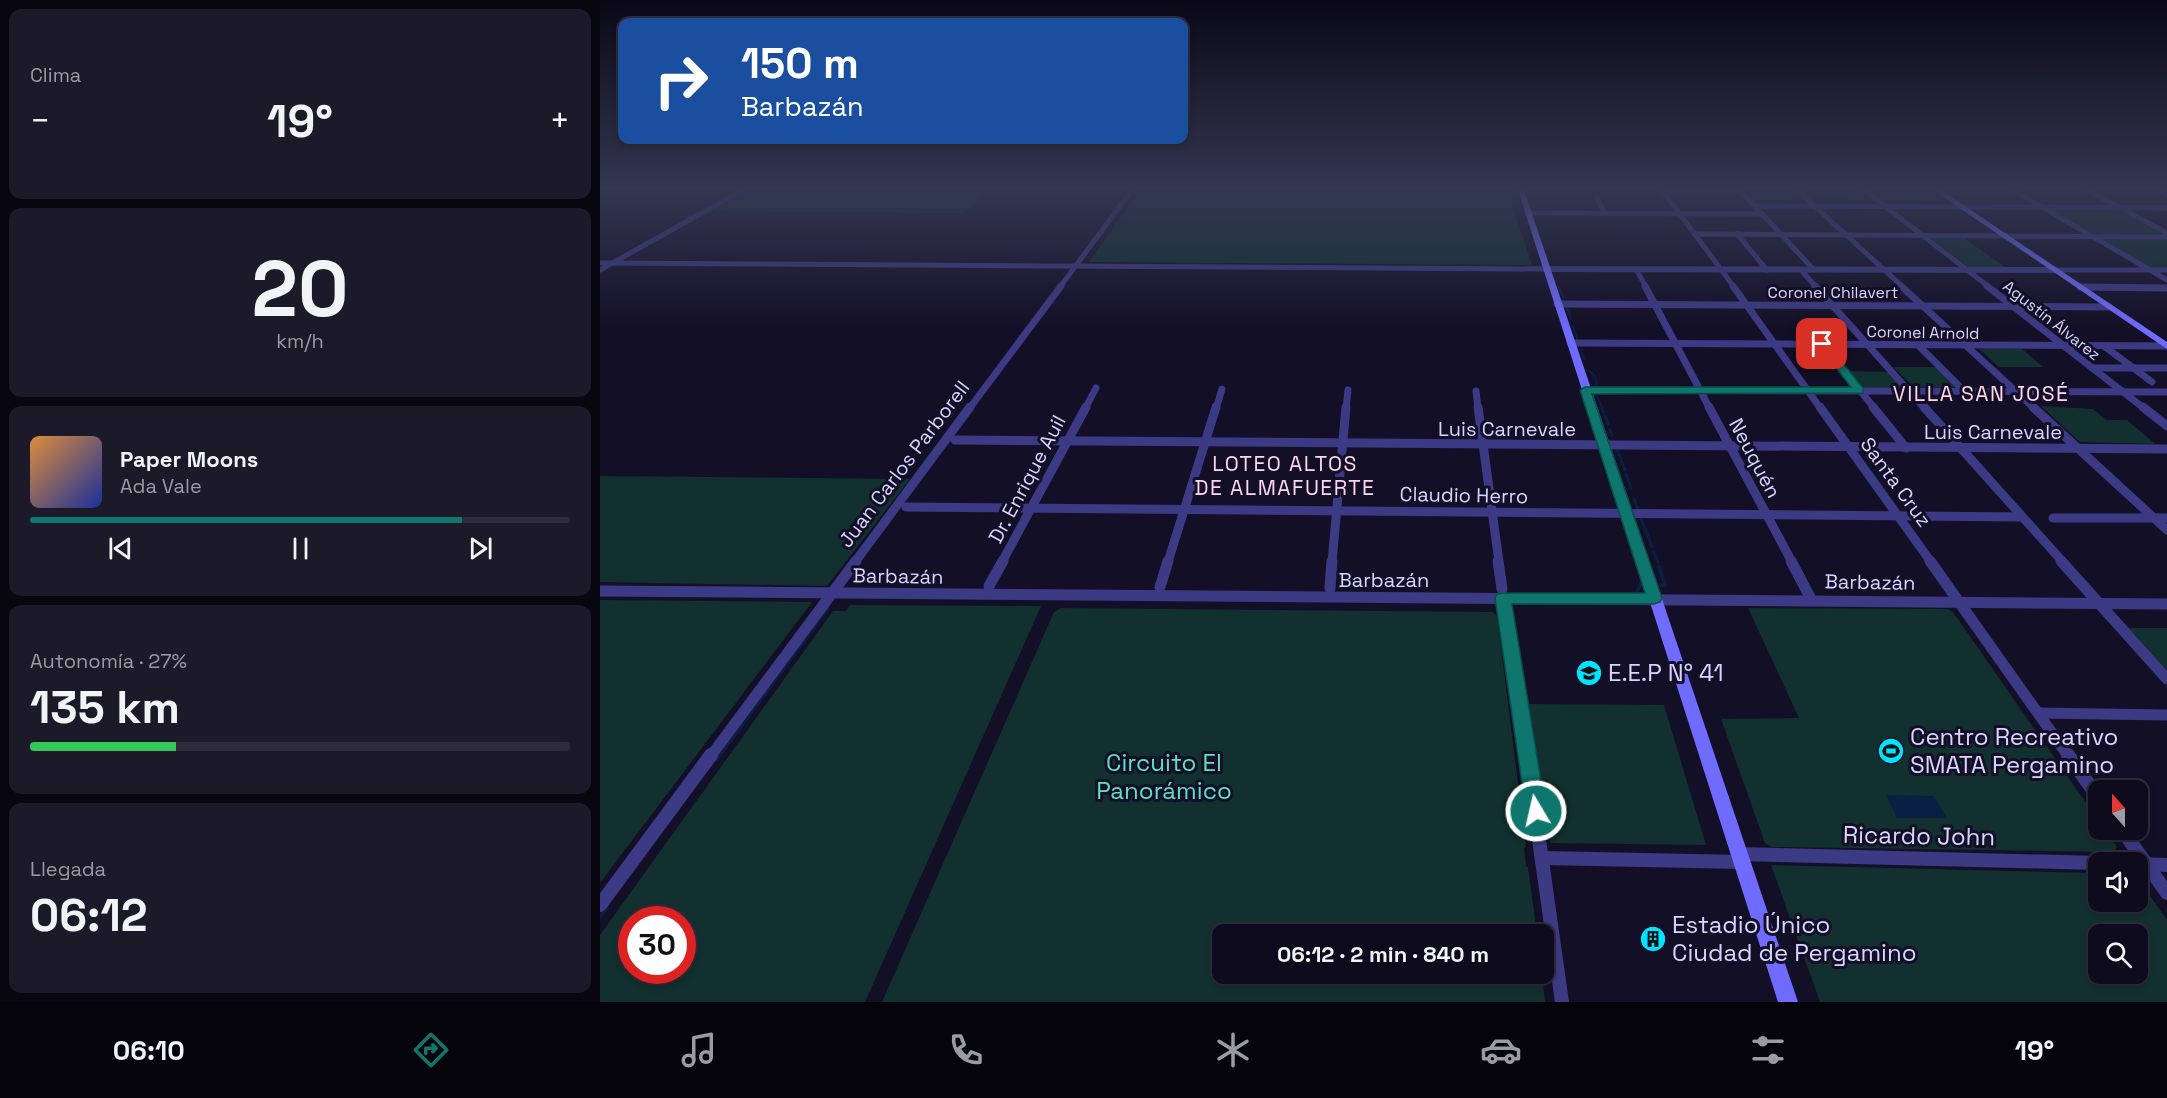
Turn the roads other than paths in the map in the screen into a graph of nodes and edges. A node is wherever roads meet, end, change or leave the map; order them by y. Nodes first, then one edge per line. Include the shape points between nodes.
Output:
1 (659, 237) edge
2 (1097, 237) edge
3 (1535, 237) edge
4 (1696, 237) edge
5 (1739, 237) edge
6 (1784, 237) edge
7 (1849, 237) edge
8 (1924, 237) edge
9 (2005, 237) edge
10 (2093, 237) edge
11 (600, 263) edge
12 (612, 263) junction
13 (1075, 267) junction
14 (1545, 269) junction
15 (1636, 269) junction
16 (1720, 269) junction
17 (600, 270) edge
18 (1767, 270) junction
19 (1801, 270) junction
20 (1814, 270) junction
21 (1885, 270) junction
22 (1967, 270) junction
23 (2055, 270) junction
24 (2150, 270) junction
25 (2167, 270) edge
26 (2167, 280) edge
27 (2080, 287) junction
28 (2167, 288) edge
29 (1557, 304) junction
30 (1655, 304) junction
31 (1747, 305) junction
32 (1832, 305) junction
33 (1924, 306) junction
34 (2014, 307) junction
35 (2109, 307) junction
36 (1570, 343) junction
37 (1674, 343) junction
38 (1773, 344) junction
39 (1822, 344) junction
40 (1868, 345) junction
41 (1918, 345) junction
42 (1966, 346) junction
43 (2063, 346) junction
44 (2104, 346) junction
45 (2167, 346) edge
46 (2092, 368) junction
47 (2133, 368) junction
48 (2167, 368) edge
49 (2152, 382) dead end
50 (1096, 388) dead end
51 (1222, 389) dead end
52 (1699, 389) junction
53 (1348, 390) dead end
54 (1585, 390) junction
55 (1806, 390) junction
56 (1859, 390) junction
57 (1909, 390) junction
58 (1476, 391) dead end
59 (1964, 391) junction
60 (2016, 392) junction
61 (2123, 392) junction
62 (2167, 392) edge
63 (2167, 426) edge
64 (955, 440) dead end
65 (1068, 442) junction
66 (1206, 442) junction
67 (1344, 444) junction
68 (1483, 445) junction
69 (1605, 446) junction
70 (1731, 447) junction
71 (1847, 448) junction
72 (1906, 448) junction
73 (1961, 448) junction
74 (2078, 449) junction
75 (2167, 449) edge
76 (906, 507) dead end
77 (1032, 508) junction
78 (1184, 510) junction
79 (1337, 511) junction
80 (1492, 513) junction
81 (1628, 514) junction
82 (1766, 515) junction
83 (1896, 515) junction
84 (2022, 517) junction
85 (2053, 518) dead end
86 (2154, 518) junction
87 (2167, 518) edge
88 (2167, 530) edge
89 (989, 586) dead end
90 (1160, 587) dead end
91 (1330, 588) dead end
92 (600, 591) edge
93 (830, 594) junction
94 (1502, 594) junction
95 (1654, 598) junction
96 (1811, 599) junction
97 (1958, 601) junction
98 (2098, 602) junction
99 (2167, 604) edge
100 (2167, 679) edge
101 (2038, 713) junction
102 (2167, 715) edge
103 (2088, 783) edge
104 (1543, 858) junction
105 (1741, 858) junction
106 (2088, 863) edge
107 (2148, 864) edge
108 (2167, 865) edge
109 (2148, 871) edge
110 (2167, 893) edge
111 (600, 905) edge
112 (1562, 1002) edge
113 (1788, 1002) edge

1 - 12 street
2 - 13 street, Juan Carlos Parborell
3 - 14 main road
4 - 16 street, Santa Cruz
5 - 18 street
6 - 20 street
7 - 21 street
8 - 22 street, Agustín Álvarez
9 - 23 main road
10 - 24 street
11 - 12 street
12 - 13 street
12 - 17 street
13 - 14 street
13 - 93 street, Juan Carlos Parborell
14 - 15 street
14 - 29 main road
15 - 16 street
15 - 30 street, Neuquén
16 - 18 street
16 - 31 street, Santa Cruz
18 - 19 street
19 - 20 street
19 - 32 street
20 - 21 street
21 - 22 street
21 - 33 street
22 - 23 street
22 - 34 street, Agustín Álvarez
23 - 24 street
23 - 27 main road
24 - 25 street
24 - 26 street
27 - 28 street
27 - 35 main road
29 - 30 street, Coronel Chilavert
29 - 36 main road
30 - 31 street, Coronel Chilavert
30 - 37 street, Neuquén
31 - 32 street, Coronel Chilavert
31 - 38 street, Santa Cruz
32 - 33 street, Coronel Chilavert
32 - 40 street
33 - 34 street, Coronel Chilavert
33 - 42 street
34 - 35 street, Coronel Chilavert
34 - 43 street, Agustín Álvarez
35 - 45 main road
36 - 37 street, Coronel Arnold
36 - 54 main road
37 - 38 street, Coronel Arnold
37 - 52 street, Neuquén
38 - 39 street, Coronel Arnold
38 - 55 street, Santa Cruz
39 - 40 street, Coronel Arnold
39 - 56 street
40 - 41 street, Coronel Arnold
40 - 57 street
41 - 42 street, Coronel Arnold
41 - 59 street
42 - 43 street, Coronel Arnold
42 - 60 street
43 - 44 street, Coronel Arnold
43 - 46 street, Agustín Álvarez
44 - 45 street, Coronel Arnold
44 - 47 street
46 - 47 street
46 - 61 street, Agustín Álvarez
47 - 48 street
47 - 49 street
50 - 65 street, Dr. Enrique Auil
51 - 66 street
52 - 54 street
52 - 55 street
52 - 70 street, Neuquén
53 - 67 street
54 - 69 main road
55 - 56 street
55 - 71 street, Santa Cruz
56 - 57 street
56 - 72 street
57 - 59 street
57 - 73 street
58 - 68 street
59 - 60 street
60 - 61 street
60 - 74 street
61 - 62 street
61 - 63 street, Agustín Álvarez
64 - 65 street, Luis Carnevale
65 - 66 street, Luis Carnevale
65 - 77 street, Dr. Enrique Auil
66 - 67 street, Luis Carnevale
66 - 78 street
67 - 68 street, Luis Carnevale
67 - 79 street
68 - 69 street, Luis Carnevale
68 - 80 street
69 - 70 street, Luis Carnevale
69 - 81 main road
70 - 71 street, Luis Carnevale
70 - 82 street, Neuquén
71 - 72 street, Luis Carnevale
71 - 83 street, Santa Cruz
72 - 73 street, Luis Carnevale
73 - 74 street, Luis Carnevale
73 - 84 street
74 - 75 street, Luis Carnevale
74 - 86 street
76 - 77 street, Claudio Herro
77 - 78 street, Claudio Herro
77 - 89 street, Dr. Enrique Auil
78 - 79 street, Claudio Herro
78 - 90 street
79 - 80 street, Claudio Herro
79 - 91 street
80 - 81 street, Claudio Herro
80 - 94 street
81 - 82 street, Claudio Herro
81 - 95 main road
82 - 83 street, Claudio Herro
82 - 96 street, Neuquén
83 - 84 street, Claudio Herro
83 - 97 street, Santa Cruz
84 - 98 street
85 - 86 street
86 - 87 street
86 - 88 street
92 - 93 street, Barbazán
93 - 94 street, Barbazán
93 - 111 street, Juan Carlos Parborell
94 - 95 street, Barbazán
94 - 104 street
95 - 96 street, Barbazán
95 - 105 main road
96 - 97 street, Barbazán
97 - 98 street, Barbazán
97 - 101 street, Santa Cruz
98 - 99 street, Barbazán
98 - 100 street
101 - 102 street
101 - 103 street, Santa Cruz
104 - 105 street, Ricardo John
104 - 112 street
105 - 106 street, Ricardo John
105 - 113 main road
107 - 108 street
109 - 110 street

